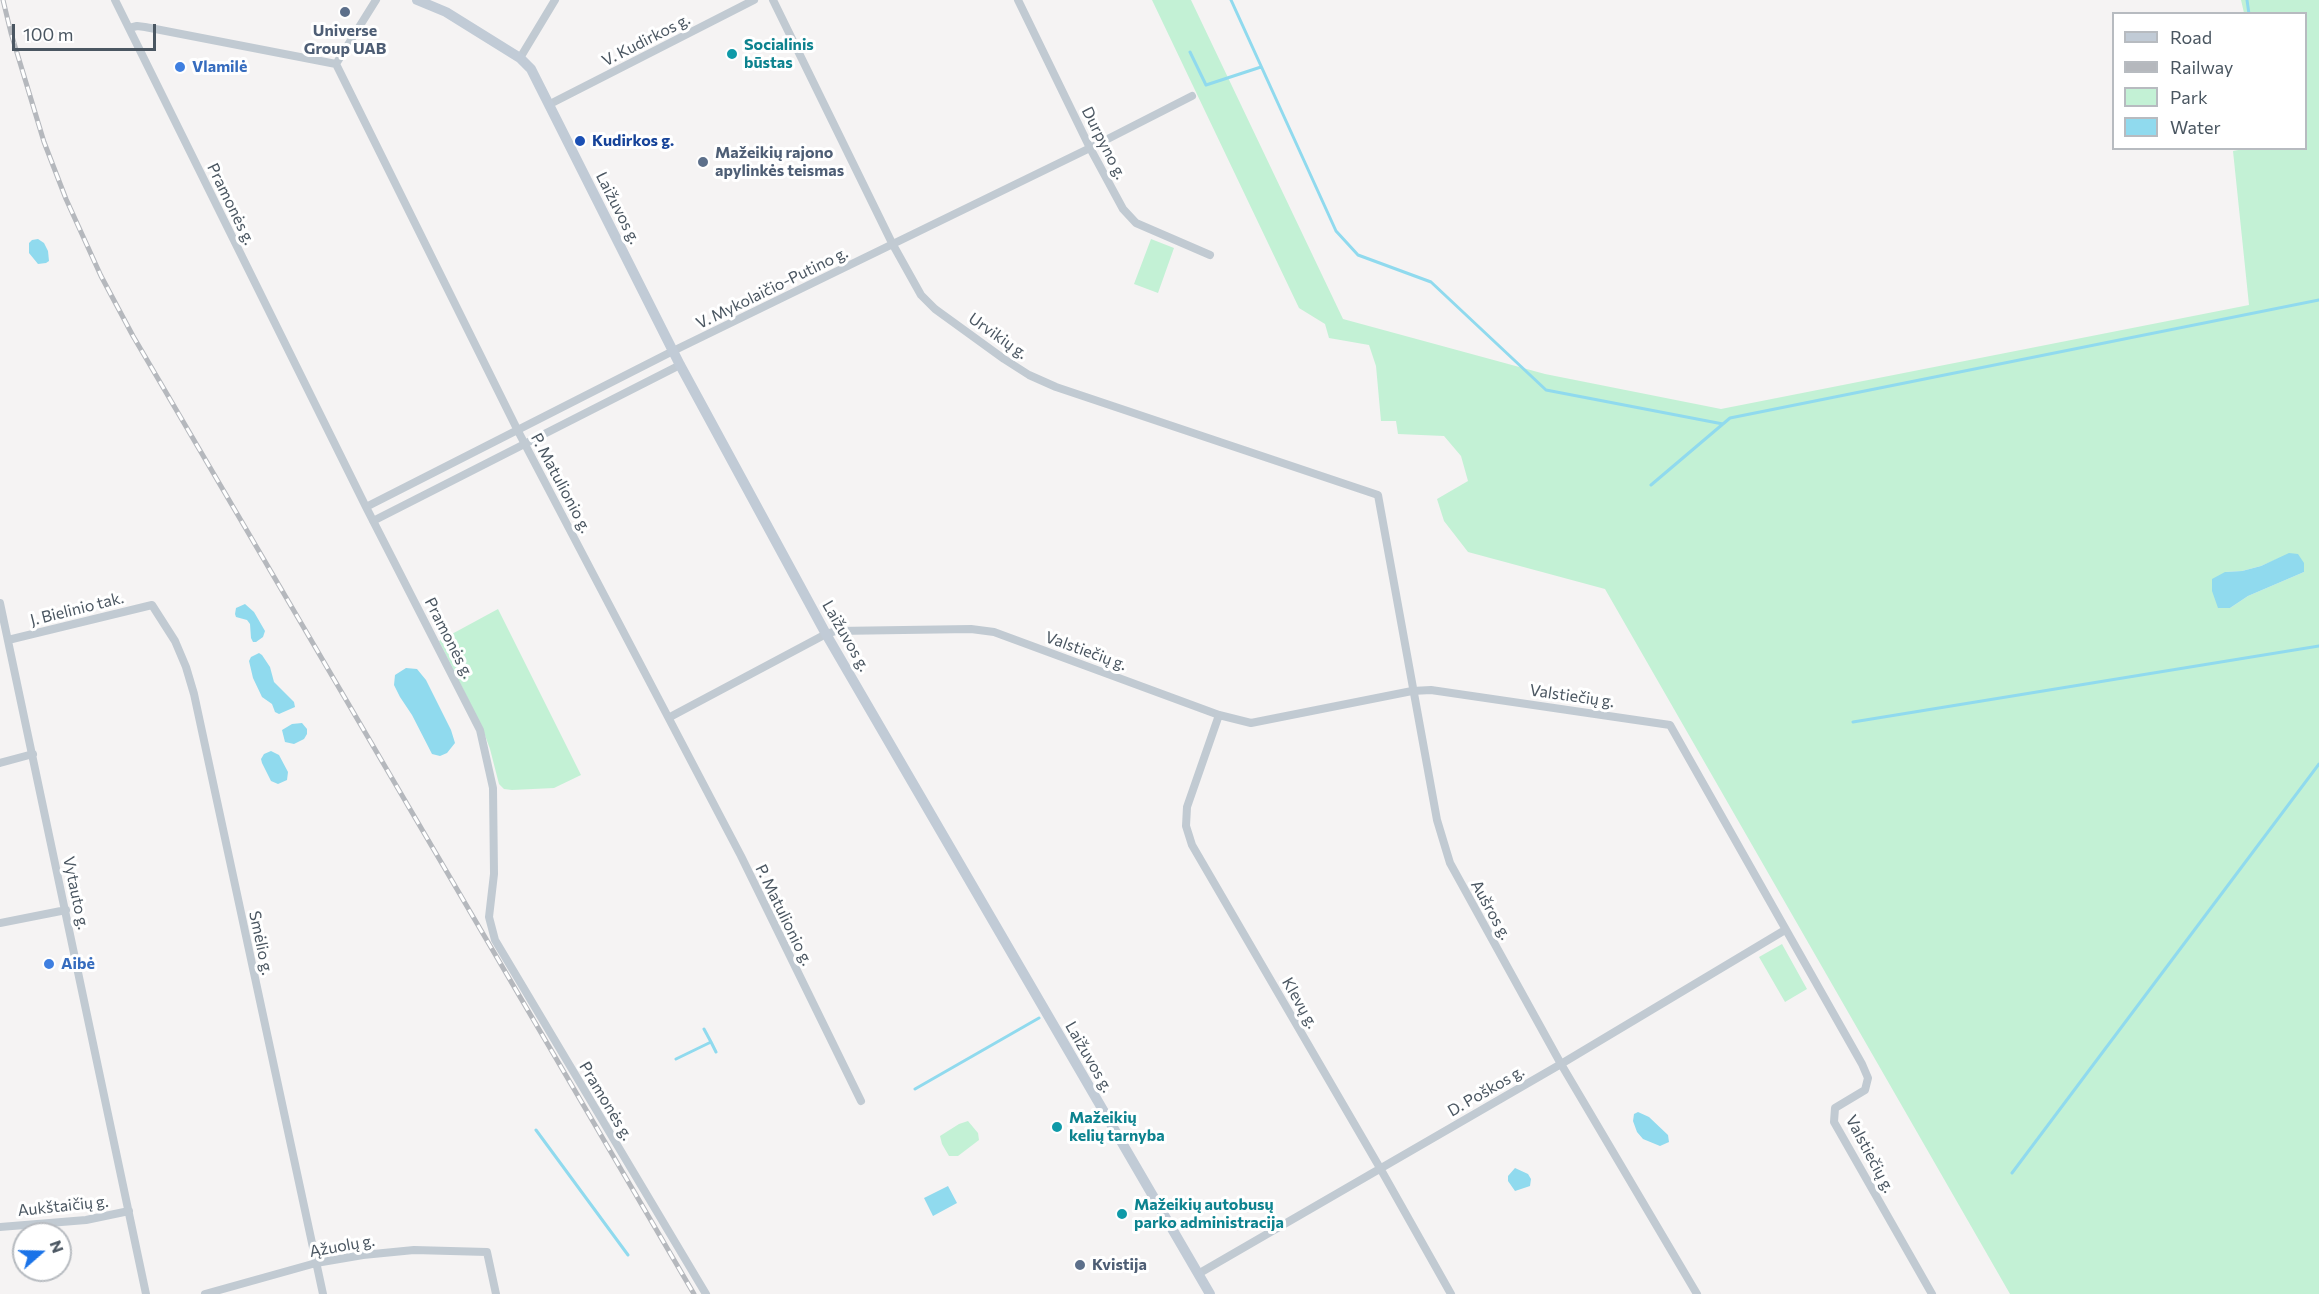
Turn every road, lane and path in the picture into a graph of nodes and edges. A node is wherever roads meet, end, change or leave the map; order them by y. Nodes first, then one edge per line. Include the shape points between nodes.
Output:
1 (114, 0) edge
2 (376, 0) edge
3 (417, 0) edge
4 (438, 0) edge
5 (555, 0) edge
6 (754, 0) edge
7 (773, 0) edge
8 (1018, 0) edge
9 (446, 12) junction
10 (129, 28) junction
11 (520, 57) junction
12 (336, 63) junction
13 (1192, 96) dead end
14 (549, 104) junction
15 (1090, 148) junction
16 (892, 243) junction
17 (1210, 255) dead end
18 (674, 351) junction
19 (680, 365) junction
20 (518, 431) junction
21 (525, 444) junction
22 (1378, 495) joint
23 (366, 507) junction
24 (374, 521) junction
25 (0, 603) edge
26 (152, 605) joint
27 (826, 634) junction
28 (8, 640) junction
29 (10, 650) junction
30 (0, 652) edge
31 (1412, 691) junction
32 (1220, 715) junction
33 (670, 717) junction
34 (33, 754) junction
35 (0, 763) edge
36 (66, 910) junction
37 (0, 923) edge
38 (1785, 930) junction
39 (1561, 1064) junction
40 (861, 1101) dead end
41 (1380, 1168) junction
42 (129, 1211) junction
43 (0, 1227) edge
44 (316, 1263) junction
45 (1198, 1274) junction
46 (146, 1294) edge
47 (205, 1294) edge
48 (323, 1294) edge
49 (496, 1294) edge
50 (706, 1294) edge
51 (1210, 1294) edge
52 (1450, 1294) edge
53 (1697, 1294) edge
54 (1932, 1294) edge

1 - 10 street, Pramonės g.
2 - 12 street
3 - 9 main road, Laižuvos g.
4 - 9 main road
5 - 11 street
6 - 14 street, V. Kudirkos g.
7 - 16 street, Urvikių g.
8 - 15 street, Durpyno g.
9 - 11 main road, Laižuvos g.
10 - 12 street via 145,27
10 - 23 street, Pramonės g.
11 - 14 main road, Laižuvos g. via 531,69
12 - 20 street, P. Matulionio g.
13 - 15 street, V. Mykolaičio-Putino g.
14 - 18 main road, Laižuvos g.
15 - 16 street, V. Mykolaičio-Putino g.
15 - 17 street, Durpyno g. via 1123,209 1136,223
16 - 18 street, V. Mykolaičio-Putino g.
16 - 22 street, Urvikių g. via 921,295 1029,375
18 - 19 main road, Laižuvos g.
18 - 20 street, V. Mykolaičio-Putino g.
19 - 21 street
19 - 27 main road, Laižuvos g.
20 - 21 street, P. Matulionio g.
20 - 23 street, V. Mykolaičio-Putino g.
21 - 24 street
21 - 33 street, P. Matulionio g.
22 - 31 street, Aušros g.
23 - 24 street, Pramonės g.
24 - 50 street, Pramonės g. via 480,730 493,788 494,874 489,917 495,940
25 - 28 street, Vytauto g.
26 - 28 street, J. Bielinio tak.
26 - 44 street, Smėlio g. via 181,655 194,694
27 - 32 street, Valstiečių g. via 971,629 994,632
27 - 33 street
27 - 45 main road, Laižuvos g.
28 - 29 street, Vytauto g.
29 - 30 street
29 - 34 street, Vytauto g.
31 - 32 street, Valstiečių g. via 1251,723
31 - 38 street, Valstiečių g. via 1431,690 1670,725
31 - 39 street, Aušros g. via 1437,820 1450,863
32 - 41 street, Klevų g. via 1187,807 1186,826 1192,845
33 - 40 street, P. Matulionio g.
34 - 35 street
34 - 36 street, Vytauto g.
36 - 37 street
36 - 42 street, Vytauto g.
38 - 39 street, D. Poškos g.
38 - 54 street, Valstiečių g. via 1868,1078 1865,1090 1835,1108 1834,1122
39 - 41 street, D. Poškos g.
39 - 53 street, Aušros g.
41 - 45 street, D. Poškos g.
41 - 52 street, Klevų g.
42 - 43 street, Aukštaičių g. via 86,1220
42 - 46 street, Vytauto g.
44 - 47 street, Ąžuolų g.
44 - 48 street, Smėlio g.
44 - 49 street, Ąžuolų g. via 414,1250 487,1252
45 - 51 main road, Laižuvos g.

